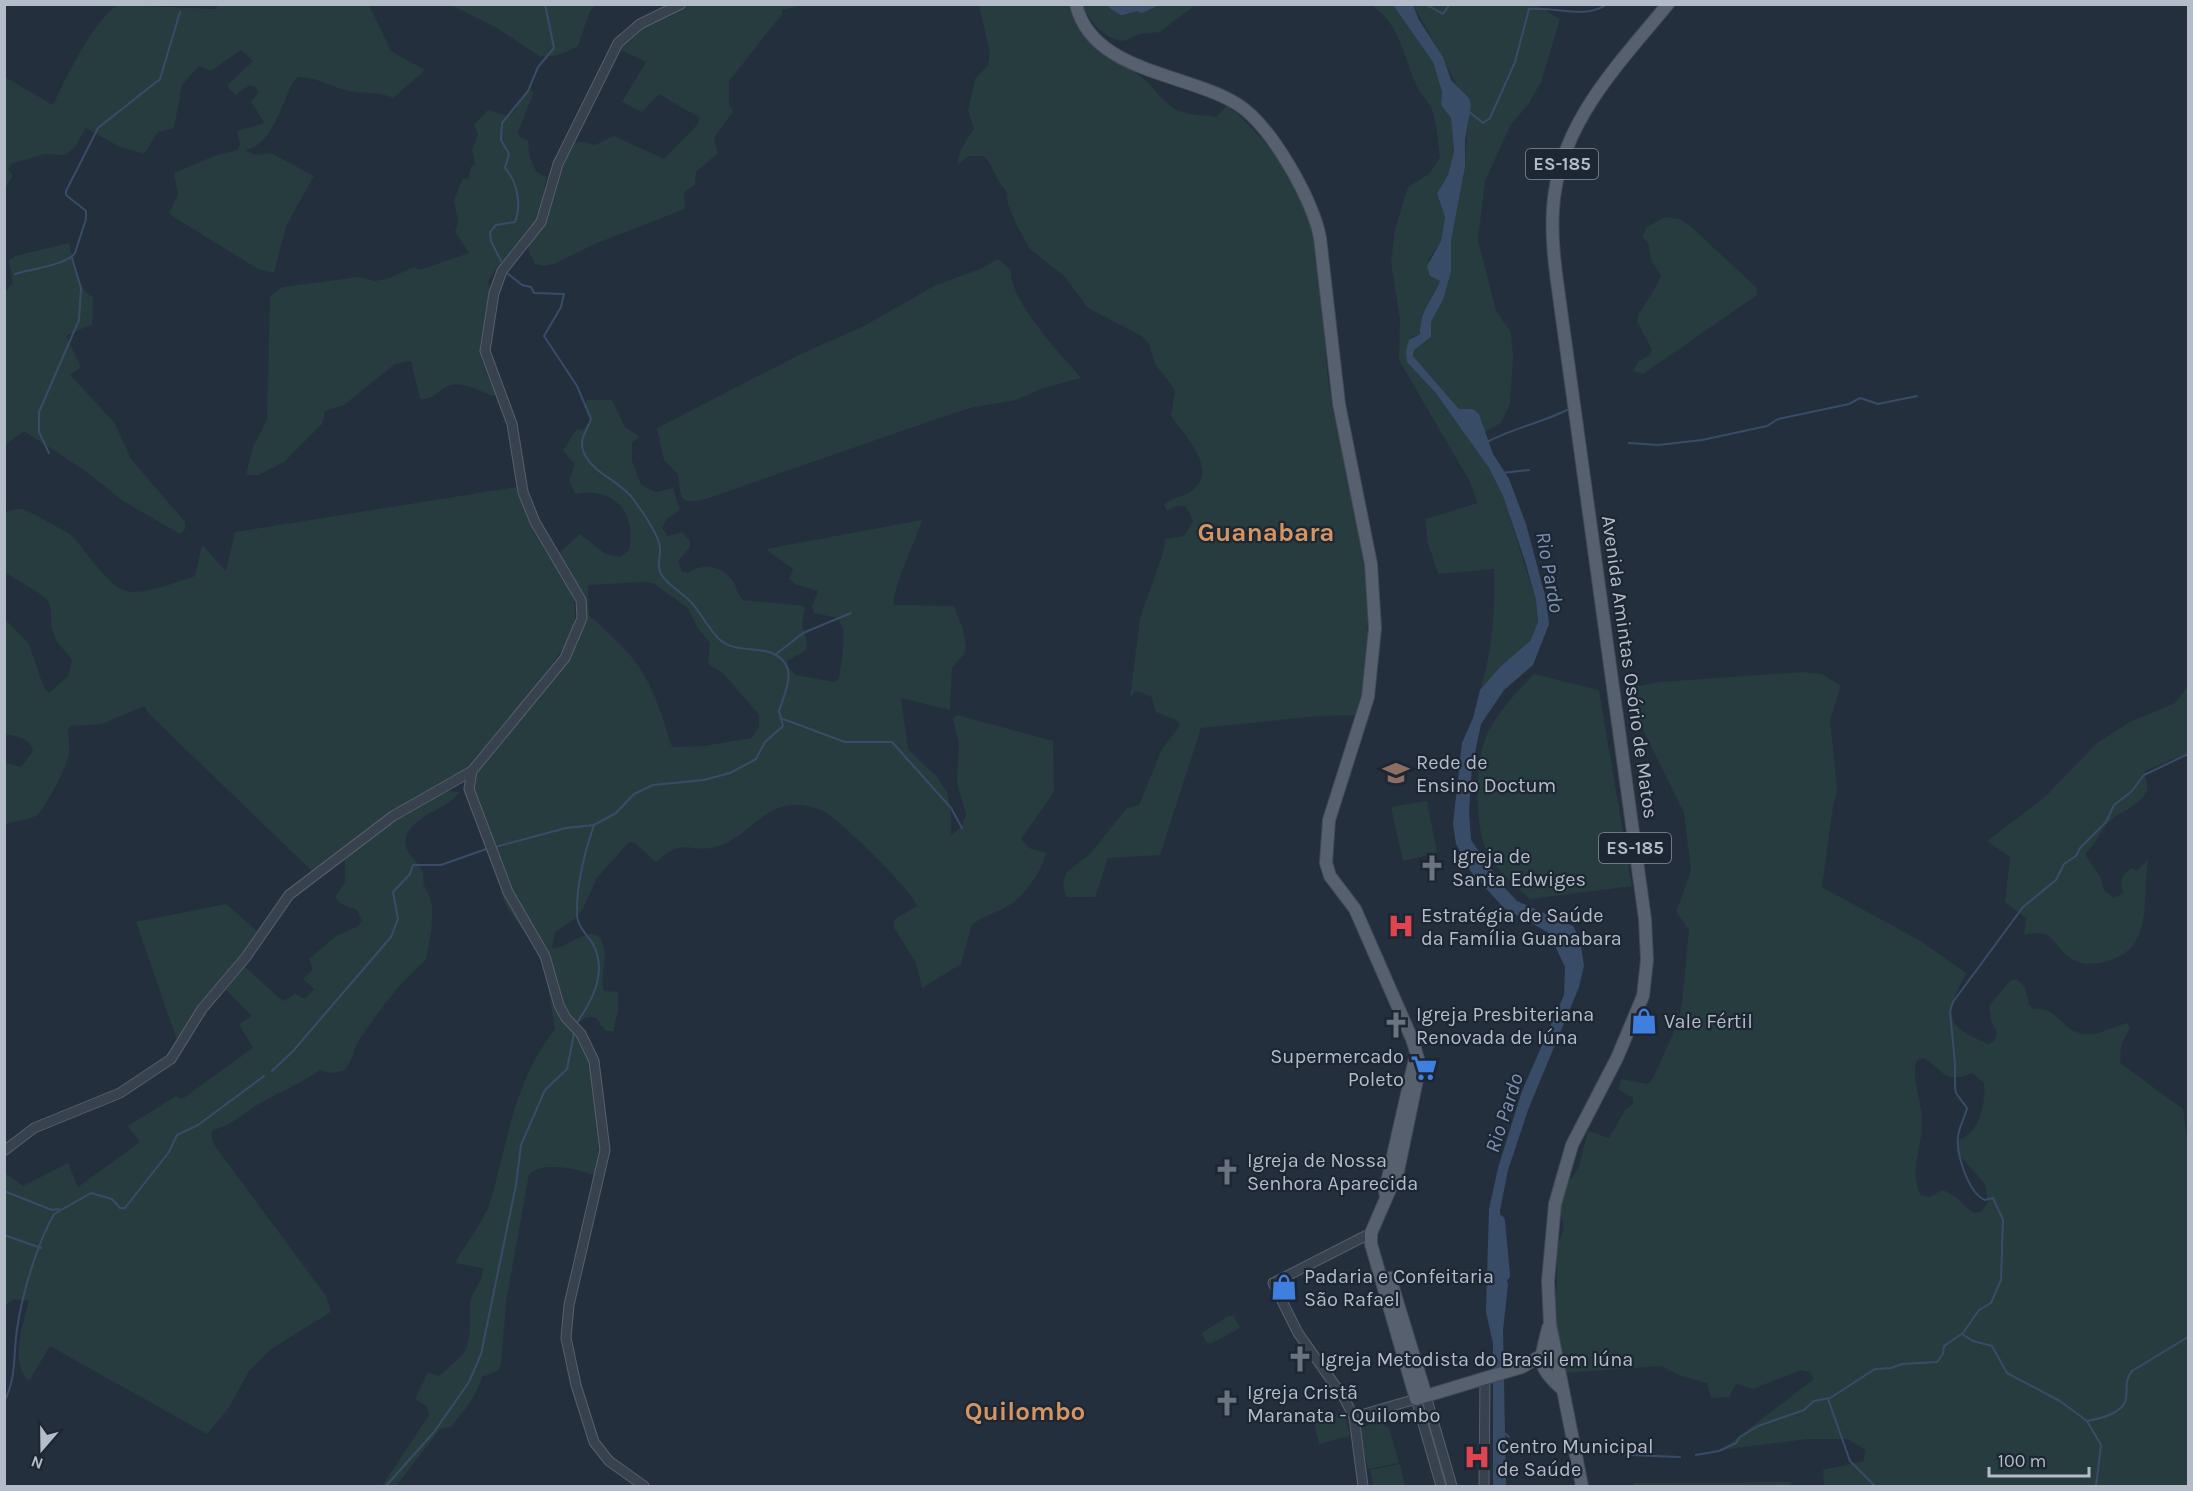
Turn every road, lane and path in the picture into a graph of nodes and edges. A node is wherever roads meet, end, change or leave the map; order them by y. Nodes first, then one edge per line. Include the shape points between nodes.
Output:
1 (681, 4) edge
2 (1076, 4) edge
3 (1668, 4) edge
4 (472, 771) junction
5 (446, 787) junction
6 (471, 797) junction
7 (4, 1151) edge
8 (1371, 1235) junction
9 (1550, 1324) junction
10 (1540, 1355) junction
11 (1556, 1360) junction
12 (1520, 1367) junction
13 (1543, 1370) junction
14 (1488, 1377) junction
15 (1561, 1388) junction
16 (1421, 1398) junction
17 (1354, 1418) junction
18 (644, 1486) edge
19 (1363, 1486) edge
20 (1441, 1486) edge
21 (1452, 1486) edge
22 (1484, 1486) edge
23 (1582, 1486) edge

1 - 4 street via 640,24 618,43 558,164 538,228 495,285 485,354 512,424 527,504 541,534 578,591 582,618 565,658
2 - 8 main road via 1087,30 1114,54 1221,96 1248,111 1269,137 1315,213 1339,404 1371,564 1376,628 1368,697 1329,820 1326,863 1330,876 1352,904 1416,1057 1398,1172
3 - 9 main road, Avenida Amintas Osório de Matos / ES-185 via 1588,102 1573,131 1553,202 1553,238 1645,919 1647,960 1639,1009 1572,1145 1558,1188 1548,1281
4 - 5 street
4 - 6 street via 468,787
5 - 6 street via 460,788
5 - 7 street via 393,816 289,895 246,957 202,1009 171,1059 120,1093 34,1128
6 - 18 street via 512,900 545,956 559,1005 581,1034 594,1062 605,1150 569,1305 566,1338 591,1437 602,1454
8 - 16 main road
8 - 17 street via 1273,1283 1298,1333
9 - 10 main road
9 - 11 main road, ES-185
10 - 11 main road
10 - 12 main road
10 - 13 main road
11 - 13 main road via 1550,1370
11 - 15 main road, ES-185
12 - 13 main road
12 - 14 main road
13 - 15 main road
14 - 16 main road
14 - 22 street
15 - 23 main road, ES-185
16 - 17 street
16 - 20 street
16 - 21 street
17 - 19 street

